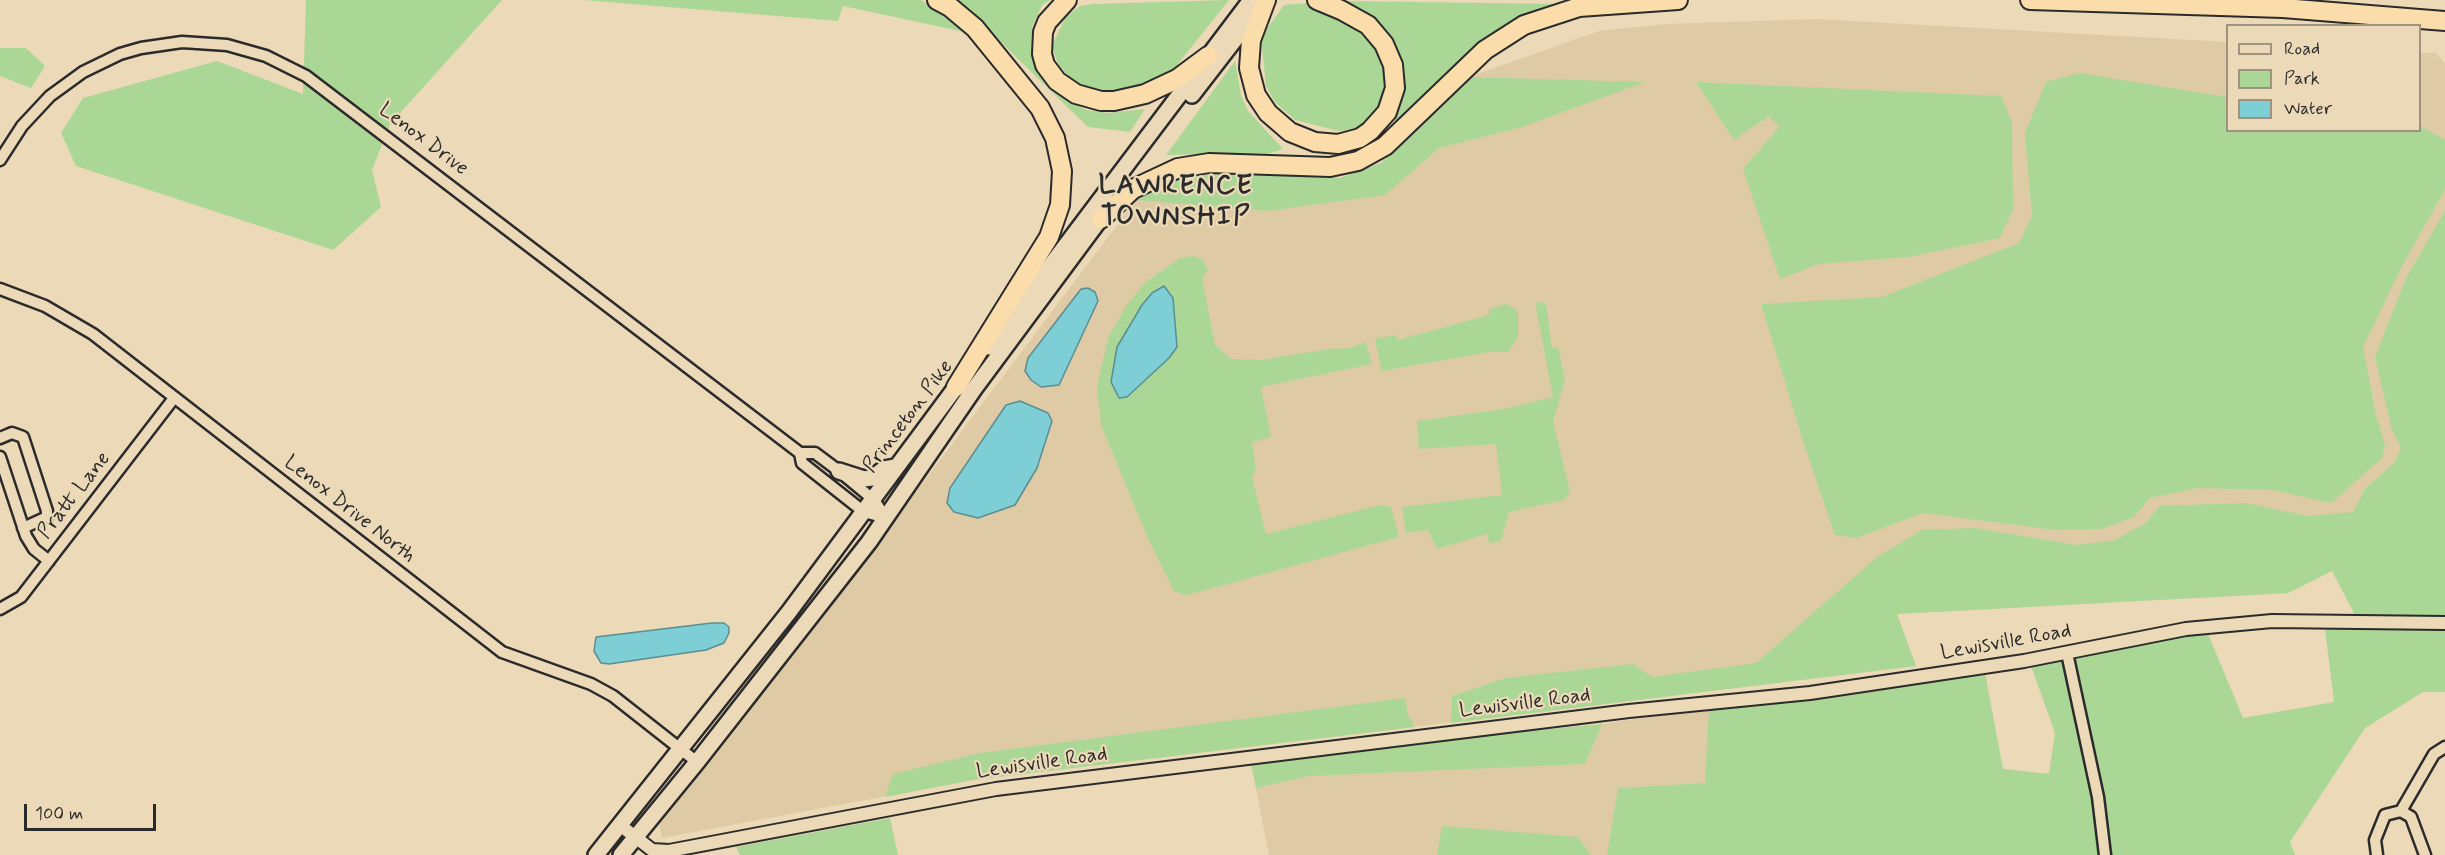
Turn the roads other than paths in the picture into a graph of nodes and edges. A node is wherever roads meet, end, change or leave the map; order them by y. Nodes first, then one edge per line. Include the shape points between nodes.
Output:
1 (937, 0) edge
2 (1067, 0) edge
3 (1251, 0) edge
4 (1266, 0) edge
5 (1317, 0) edge
6 (1678, 0) edge
7 (2030, 0) edge
8 (2445, 21) edge
9 (1240, 34) junction
10 (1208, 56) junction
11 (3, 147) edge
12 (0, 160) edge
13 (1101, 219) junction
14 (0, 289) edge
15 (956, 387) junction
16 (174, 398) junction
17 (0, 438) edge
18 (800, 453) junction
19 (0, 457) edge
20 (898, 466) junction
21 (839, 471) junction
22 (869, 506) junction
23 (886, 518) junction
24 (23, 528) junction
25 (49, 561) junction
26 (0, 609) edge
27 (2445, 623) edge
28 (2067, 653) junction
29 (2445, 747) edge
30 (681, 749) junction
31 (698, 762) junction
32 (2401, 811) junction
33 (620, 825) junction
34 (635, 839) junction
35 (596, 855) edge
36 (621, 855) edge
37 (2105, 855) edge
38 (2377, 855) edge
39 (2425, 855) edge

1 - 15 highway via 975,28 1040,108 1055,138 1062,171 1060,205 1049,237
2 - 10 highway via 1047,21 1042,54 1050,73 1076,94 1114,101 1145,94 1177,79
3 - 9 main road, Princeton Pike
4 - 9 highway
5 - 9 highway via 1368,26 1384,44 1393,65 1395,88 1387,112 1360,138 1326,144 1304,139 1279,124 1256,95
6 - 13 highway via 1579,7 1524,25 1485,50 1385,146 1358,161 1330,167 1209,163 1178,168 1133,189
7 - 8 highway via 2271,8
9 - 10 main road, Princeton Pike
9 - 13 main road, Princeton Pike
10 - 15 main road, Princeton Pike via 1156,130
11 - 12 street, Lenox Drive
11 - 18 street, Lenox Drive via 50,96 83,72 120,54 182,42 227,45 266,56 306,76
13 - 23 main road, Princeton Pike via 974,389
14 - 16 street, Lenox Drive North via 70,318
15 - 20 main road, Princeton Pike
16 - 25 street, Pratt Lane
16 - 30 street, Lenox Drive North via 502,652 591,684 613,696
17 - 24 street via 12,433 23,437 48,511 47,517
18 - 21 street, Lenox Drive via 815,453
18 - 22 street, Lenox Drive via 802,463
19 - 24 street
20 - 21 main road via 864,479
20 - 22 main road, Princeton Pike
21 - 22 street, Lenox Drive
22 - 23 street, Lenox Drive
22 - 30 main road, Princeton Pike
23 - 31 main road, Princeton Pike
24 - 25 street via 34,549
25 - 26 street, Pratt Lane via 21,597
27 - 28 street, Lewisville Road via 2235,623
28 - 34 street, Lewisville Road via 1810,693 1629,711 1008,788 669,851 652,849
28 - 37 street via 2098,797
29 - 32 street via 2434,754
30 - 31 street, Lenox Drive North
30 - 33 main road, Princeton Pike
31 - 34 main road, Princeton Pike
32 - 38 street via 2385,815 2374,840
32 - 39 street via 2411,816
33 - 34 street, Lewisville Road
33 - 35 main road, Princeton Pike
34 - 36 main road, Princeton Pike

